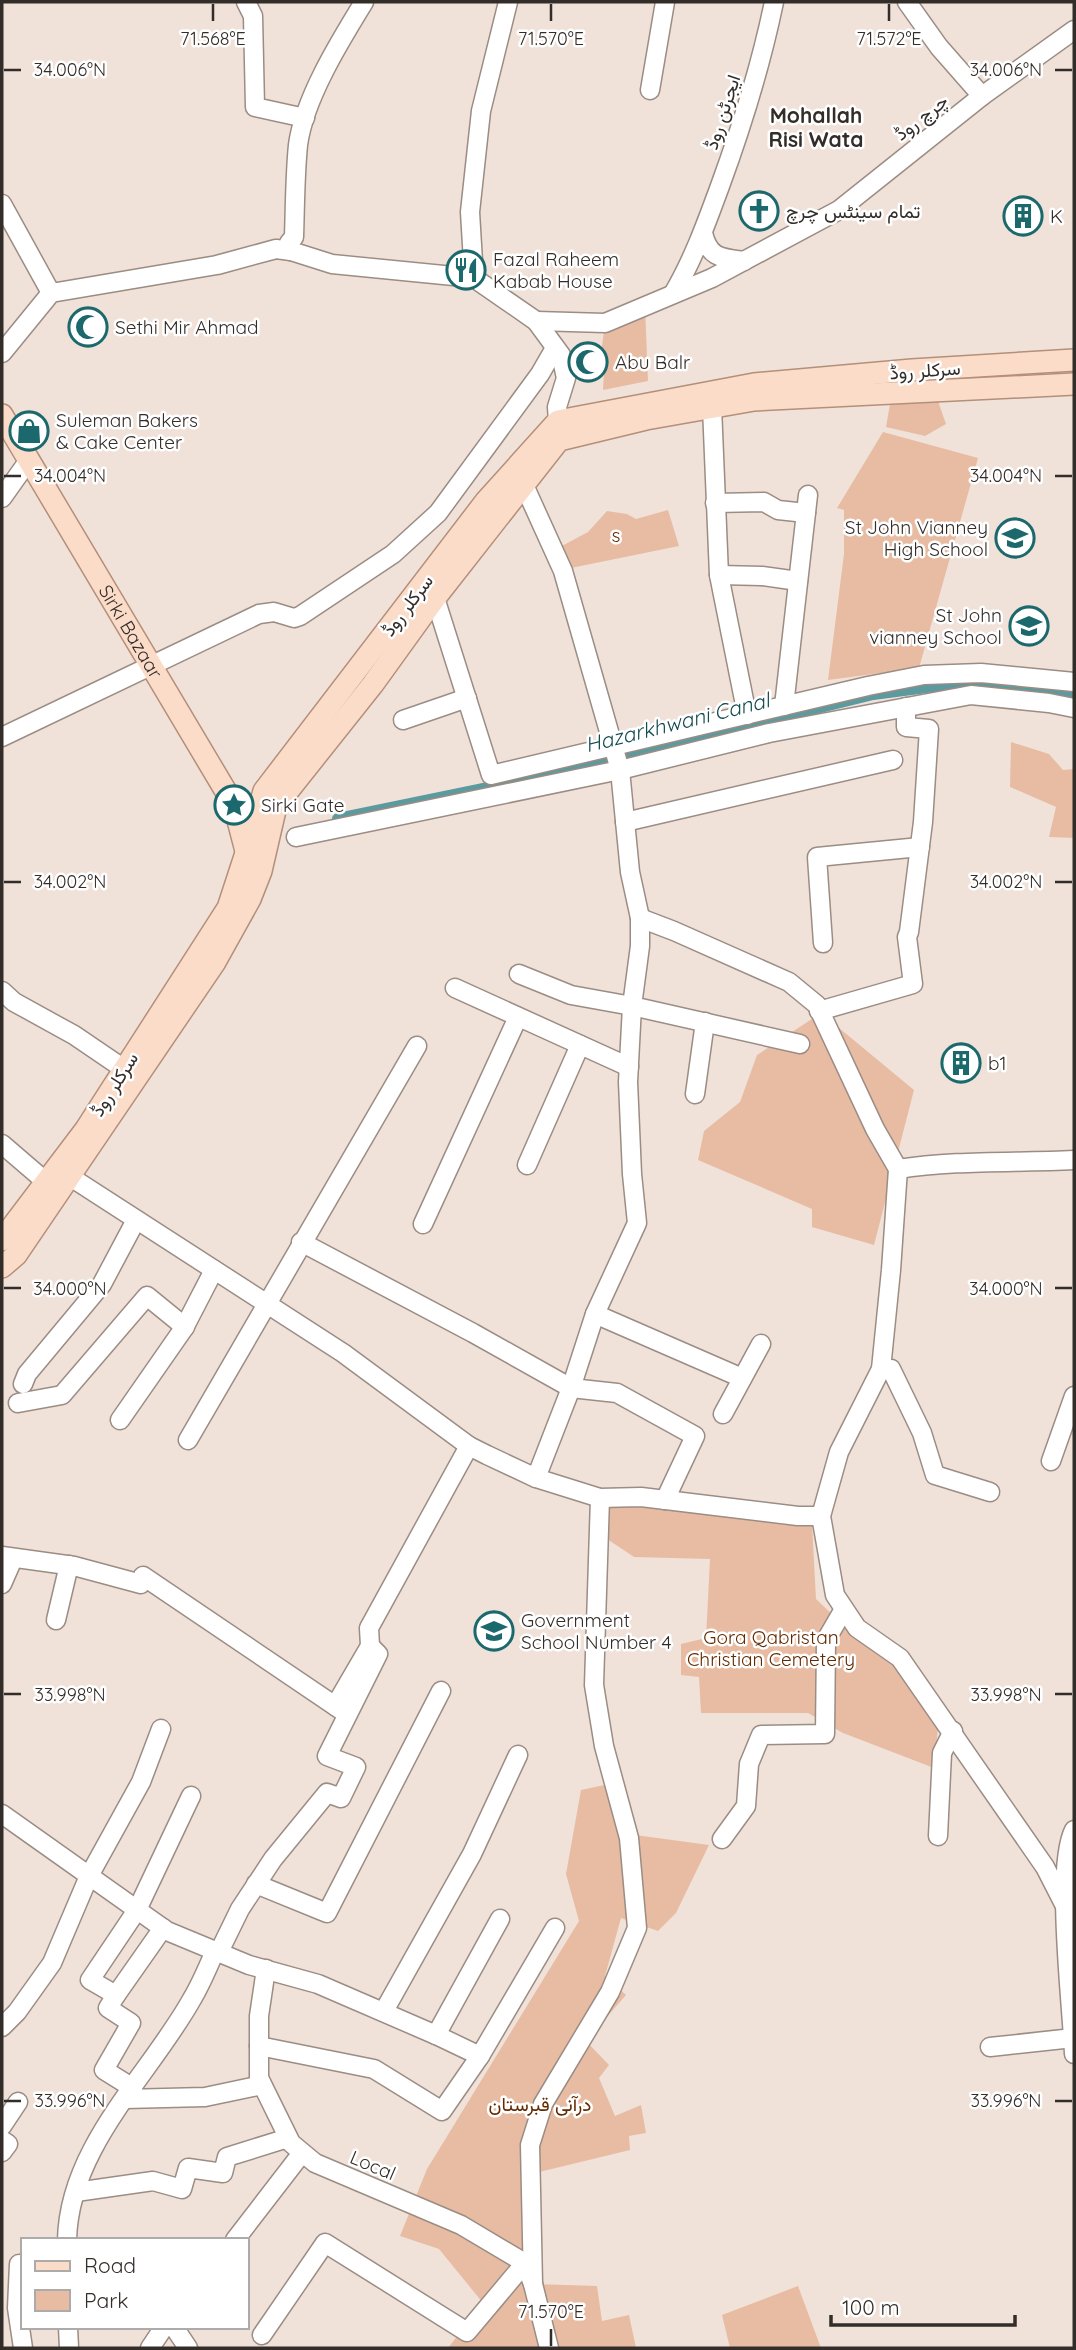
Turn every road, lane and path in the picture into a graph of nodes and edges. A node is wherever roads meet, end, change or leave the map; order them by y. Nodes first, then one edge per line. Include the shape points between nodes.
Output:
1 (246, 2) edge
2 (364, 2) edge
3 (508, 2) edge
4 (665, 2) edge
5 (774, 2) edge
6 (907, 2) edge
7 (1074, 30) edge
8 (650, 90) dead end
9 (982, 96) junction
10 (304, 118) junction
11 (2, 204) edge
12 (703, 233) junction
13 (291, 251) junction
14 (744, 261) junction
15 (474, 278) junction
16 (51, 293) junction
17 (673, 295) junction
18 (536, 321) junction
19 (555, 348) junction
20 (2, 353) edge
21 (1074, 360) edge
22 (1074, 384) edge
23 (712, 407) junction
24 (2, 415) edge
25 (559, 430) junction
26 (29, 460) junction
27 (523, 485) junction
28 (808, 495) dead end
29 (2, 498) edge
30 (715, 503) junction
31 (806, 513) junction
32 (719, 575) junction
33 (799, 581) junction
34 (435, 598) junction
35 (150, 664) junction
36 (1074, 682) edge
37 (467, 698) junction
38 (784, 706) junction
39 (906, 708) junction
40 (1074, 708) edge
41 (747, 715) junction
42 (403, 720) dead end
43 (2, 737) edge
44 (614, 747) junction
45 (893, 760) dead end
46 (620, 770) junction
47 (269, 804) junction
48 (625, 822) junction
49 (296, 837) dead end
50 (920, 847) junction
51 (256, 854) junction
52 (639, 918) junction
53 (823, 943) dead end
54 (207, 957) junction
55 (519, 974) dead end
56 (455, 988) dead end
57 (2, 991) edge
58 (632, 1006) junction
59 (820, 1011) junction
60 (518, 1017) junction
61 (705, 1022) junction
62 (800, 1044) dead end
63 (580, 1045) junction
64 (417, 1046) dead end
65 (629, 1067) junction
66 (124, 1069) junction
67 (695, 1094) dead end
68 (2, 1144) edge
69 (1074, 1160) edge
70 (527, 1165) dead end
71 (898, 1169) junction
72 (69, 1176) junction
73 (45, 1181) junction
74 (136, 1220) junction
75 (423, 1224) dead end
76 (2, 1240) edge
77 (301, 1242) junction
78 (2, 1267) edge
79 (214, 1270) junction
80 (265, 1303) junction
81 (595, 1314) junction
82 (185, 1327) junction
83 (761, 1344) dead end
84 (881, 1369) junction
85 (742, 1378) junction
86 (23, 1384) dead end
87 (570, 1388) junction
88 (1074, 1396) edge
89 (18, 1403) dead end
90 (723, 1414) dead end
91 (120, 1420) dead end
92 (188, 1440) dead end
93 (469, 1446) junction
94 (1051, 1461) dead end
95 (536, 1478) junction
96 (990, 1492) dead end
97 (600, 1498) junction
98 (665, 1500) junction
99 (821, 1516) junction
100 (7, 1557) edge
101 (69, 1565) junction
102 (2, 1584) edge
103 (844, 1609) junction
104 (56, 1620) dead end
105 (441, 1691) dead end
106 (341, 1710) junction
107 (161, 1729) dead end
108 (953, 1731) junction
109 (518, 1755) dead end
110 (191, 1796) dead end
111 (4, 1819) edge
112 (1074, 1830) edge
113 (938, 1836) dead end
114 (722, 1839) dead end
115 (89, 1876) junction
116 (257, 1884) junction
117 (1066, 1908) junction
118 (136, 1909) junction
119 (500, 1919) dead end
120 (163, 1928) junction
121 (555, 1928) dead end
122 (217, 1952) junction
123 (266, 1969) junction
124 (116, 1995) junction
125 (384, 2011) junction
126 (2, 2027) edge
127 (436, 2035) junction
128 (1073, 2038) edge
129 (259, 2046) junction
130 (990, 2047) dead end
131 (1074, 2054) edge
132 (480, 2056) junction
133 (262, 2085) junction
134 (129, 2094) junction
135 (18, 2102) dead end
136 (2, 2126) edge
137 (288, 2138) junction
138 (2, 2140) edge
139 (2, 2152) edge
140 (302, 2152) junction
141 (76, 2192) junction
142 (67, 2238) edge
143 (237, 2238) edge
144 (525, 2263) junction
145 (21, 2264) edge
146 (533, 2284) junction
147 (68, 2329) edge
148 (163, 2329) edge
149 (175, 2329) edge
150 (262, 2335) dead end
151 (23, 2348) edge
152 (68, 2348) edge
153 (150, 2348) edge
154 (188, 2348) edge
155 (549, 2348) edge

1 - 10 street via 253,16 255,107
2 - 10 street via 333,54
3 - 15 street via 481,111 470,212
4 - 8 street
5 - 12 street, ایجرٹن روڈ via 755,85
6 - 9 street
7 - 9 street, چرچ روڈ
9 - 14 street, چرچ روڈ via 839,210
10 - 13 street
11 - 16 street
12 - 14 street via 714,253
12 - 17 street
13 - 15 street via 332,264
13 - 16 street via 276,249 217,265
14 - 17 street, چرچ روڈ
15 - 18 street
16 - 20 street
17 - 18 street, چرچ روڈ via 605,323
18 - 19 street
19 - 25 street via 566,378 557,407
19 - 35 street via 438,513 393,554 300,616 258,614
21 - 25 main road, سرکلر روڈ via 754,384
22 - 23 main road via 754,400
23 - 25 main road
23 - 30 street
24 - 26 main road, Sirki Bazaar
25 - 27 main road
25 - 47 main road, سرکلر روڈ via 486,501 264,791
26 - 29 street
26 - 35 main road, Sirki Bazaar
27 - 34 main road
27 - 44 street via 563,571
28 - 31 street
30 - 31 street via 764,502 778,510
30 - 32 street
31 - 33 street
32 - 33 street
32 - 41 street
33 - 38 street
34 - 37 street
34 - 47 main road via 373,684
35 - 43 street
35 - 51 main road, Sirki Bazaar via 234,805
36 - 38 street via 981,673 924,675
37 - 42 street
37 - 44 street via 491,775
38 - 41 street
39 - 40 street via 971,695
39 - 46 street via 769,733
39 - 50 street via 906,727 929,729
41 - 44 street
44 - 46 street
45 - 48 street
46 - 48 street
46 - 49 street
47 - 51 main road, سرکلر روڈ
48 - 52 street
50 - 53 street via 817,857
50 - 59 street via 906,937 913,984
51 - 54 main road, سرکلر روڈ
52 - 58 street
52 - 59 street via 789,982
54 - 66 main road, سرکلر روڈ
54 - 72 main road
55 - 58 street via 571,995
56 - 60 street
57 - 66 street
58 - 61 street
58 - 65 street
59 - 71 street
60 - 63 street
60 - 75 street
61 - 62 street
61 - 67 street
63 - 65 street
63 - 70 street
64 - 77 street
65 - 81 street via 637,1223
66 - 73 main road, سرکلر روڈ via 86,1129
68 - 73 street
69 - 71 street via 935,1163
71 - 84 street
72 - 74 street
72 - 78 main road via 16,1255
73 - 76 main road, سرکلر روڈ
74 - 79 street
74 - 86 street via 102,1284
77 - 80 street
77 - 87 street
79 - 80 street
79 - 82 street
80 - 92 street
80 - 93 street via 343,1353
81 - 85 street
81 - 87 street
82 - 89 street via 147,1296 62,1395
82 - 91 street
83 - 85 street
84 - 96 street via 891,1369 922,1433 935,1475
84 - 99 street via 839,1452
85 - 90 street
87 - 95 street
87 - 98 street via 617,1393 695,1436
88 - 94 street
93 - 95 street
93 - 106 street via 369,1628 370,1646 378,1654
95 - 97 street
97 - 98 street
97 - 146 street via 594,1685 604,1746 629,1838 637,1928 610,1992 543,2104 530,2145
98 - 99 street
99 - 103 street via 835,1595
100 - 101 street
100 - 102 street
101 - 104 street
101 - 106 street via 141,1584 143,1576
103 - 108 street via 857,1629 900,1658
103 - 114 street via 826,1640 825,1734 761,1735 749,1764 746,1806
105 - 116 street via 327,1913
106 - 116 street via 327,1756 356,1767 341,1798 327,1793
107 - 115 street via 141,1782
108 - 113 street via 942,1753
108 - 117 street via 1045,1867
109 - 125 street via 472,1854
110 - 118 street
111 - 115 street
112 - 117 street via 1067,1863
115 - 118 street
115 - 126 street via 52,1963
116 - 122 street
117 - 128 street
118 - 120 street
118 - 124 street via 90,1980
119 - 127 street
120 - 122 street
120 - 124 street
121 - 132 street
122 - 123 street
122 - 134 street via 192,1999
123 - 125 street
123 - 129 street, Local
124 - 134 street via 108,2008 131,2023 104,2070
125 - 127 street
127 - 132 street
128 - 130 street
128 - 131 street
129 - 132 street via 374,2069 443,2111
129 - 133 street, Local
133 - 134 street via 205,2097
133 - 137 street, Local
134 - 141 street via 81,2172
135 - 136 street
137 - 140 street, Local
137 - 141 street via 227,2157 223,2173 188,2168 182,2189 153,2181
138 - 139 street via 8,2144
140 - 143 street
140 - 144 street, Local via 315,2163 461,2225
141 - 142 street
144 - 146 street
144 - 150 street via 467,2332 325,2243
145 - 151 street via 17,2308
146 - 155 street
147 - 152 street
148 - 153 street
149 - 154 street

